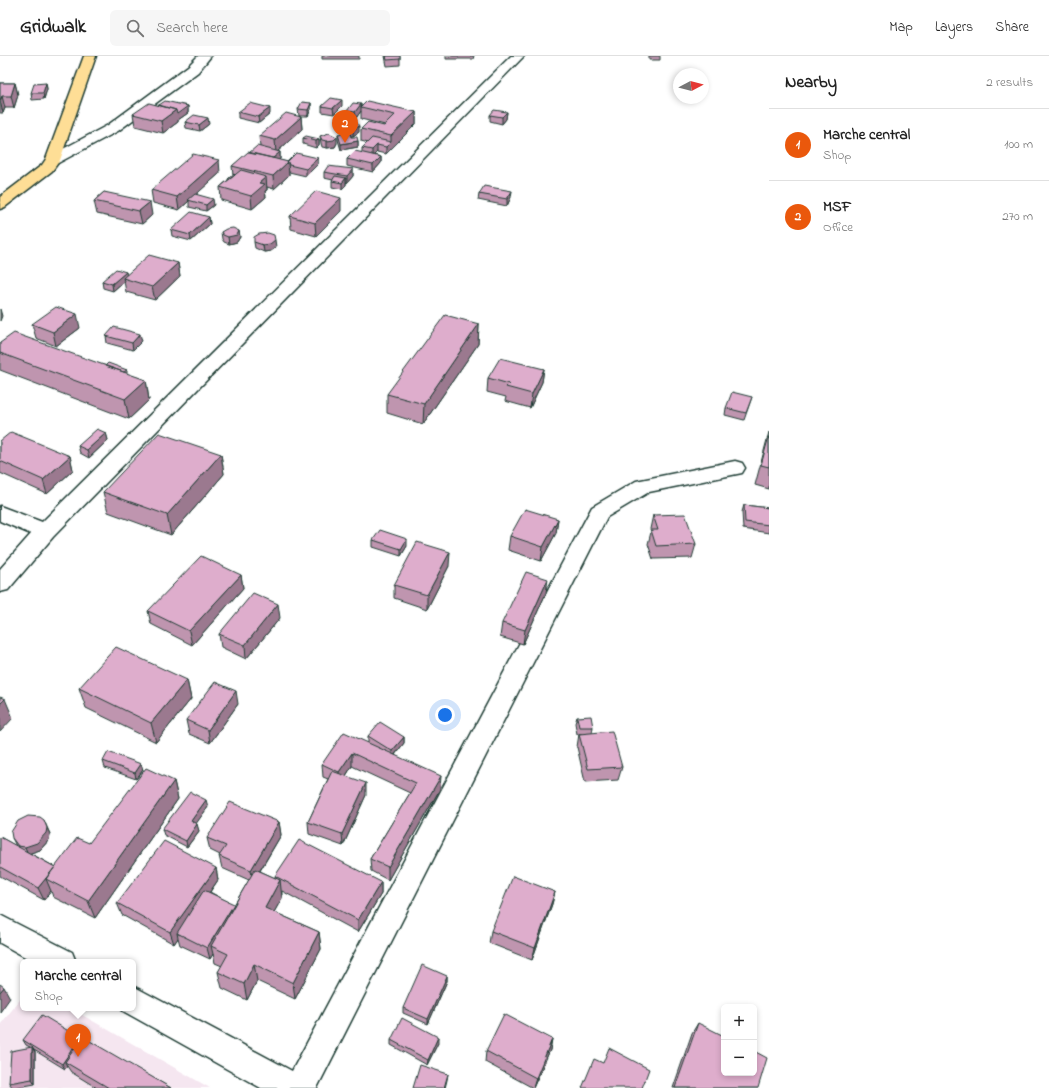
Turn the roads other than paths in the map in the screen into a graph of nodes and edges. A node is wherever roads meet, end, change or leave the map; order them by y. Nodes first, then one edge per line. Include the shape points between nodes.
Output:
1 (90, 56) edge
2 (205, 56) edge
3 (518, 56) edge
4 (54, 160) junction
5 (0, 204) edge
6 (735, 468) dead end
7 (0, 513) edge
8 (45, 532) junction
9 (0, 584) edge
10 (0, 928) edge
11 (57, 959) edge
12 (136, 1003) edge
13 (292, 1088) edge
14 (300, 1088) edge

1 - 4 main road
2 - 4 street via 193,69 113,128
3 - 8 street
4 - 5 main road
6 - 14 street via 643,486 599,512
7 - 8 street
8 - 9 street
10 - 11 street
12 - 13 street

